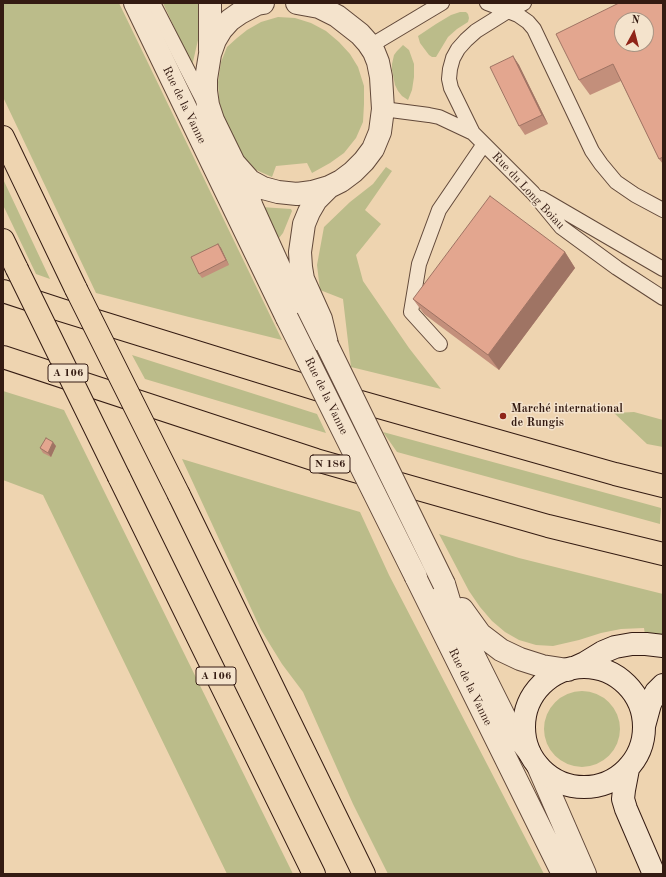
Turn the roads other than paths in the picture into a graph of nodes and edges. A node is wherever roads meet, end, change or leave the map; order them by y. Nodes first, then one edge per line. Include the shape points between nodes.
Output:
1 (135, 3) edge
2 (153, 3) edge
3 (210, 3) edge
4 (259, 3) edge
5 (297, 3) edge
6 (442, 3) edge
7 (487, 3) edge
8 (524, 3) edge
9 (317, 5) edge
10 (508, 11) junction
11 (370, 46) junction
12 (210, 54) junction
13 (383, 109) junction
14 (213, 120) junction
15 (473, 133) junction
16 (3, 137) edge
17 (484, 144) junction
18 (234, 164) junction
19 (329, 187) junction
20 (533, 193) junction
21 (663, 210) edge
22 (3, 240) edge
23 (663, 270) edge
24 (3, 291) edge
25 (663, 298) edge
26 (440, 344) dead end
27 (327, 345) junction
28 (3, 357) edge
29 (663, 486) edge
30 (663, 554) edge
31 (444, 584) junction
32 (663, 646) edge
33 (571, 669) junction
34 (663, 685) edge
35 (644, 728) junction
36 (533, 759) junction
37 (628, 769) junction
38 (314, 874) edge
39 (364, 874) edge
40 (563, 874) edge
41 (585, 874) edge
42 (654, 874) edge

1 - 40 street, Rue de la Vanne, bridge via 287,318
2 - 14 lane
3 - 12 street
4 - 12 street via 230,20 215,40
5 - 9 street
6 - 11 lane
7 - 10 lane
8 - 10 lane
9 - 11 street via 348,24
10 - 15 lane via 476,31 458,49 453,58 449,79 451,88
10 - 21 lane via 528,22 534,30 592,151 601,164 616,182
11 - 13 street via 378,62
12 - 14 street via 206,91
13 - 15 lane, Rue du Long Boiau via 439,117
13 - 19 street via 380,132 373,149 353,172
14 - 18 street
15 - 17 lane, Rue du Long Boiau
16 - 39 highway, bridge
17 - 20 lane, Rue du Long Boiau
17 - 26 lane via 440,210 419,264 411,312
18 - 19 street via 250,181 278,192 297,194
18 - 27 street via 305,324
19 - 27 street via 316,200 309,212 304,224 300,252 303,279 321,319
20 - 23 lane
20 - 25 lane, Rue du Long Boiau via 560,227
22 - 38 highway, A 106, bridge
24 - 29 highway via 329,393
27 - 31 street, bridge
28 - 30 highway, N 186 via 316,460 548,526
31 - 33 street via 480,634 501,650 542,666
31 - 36 street via 453,614 508,724
32 - 33 street via 632,644 615,647
33 - 35 street via 591,667 608,672 623,681 634,694 642,710
33 - 36 street via 545,681 527,706 524,737
34 - 35 street via 650,704
35 - 37 street via 640,750
36 - 37 street via 550,778 582,788 599,786
36 - 41 street
37 - 42 street via 623,799

